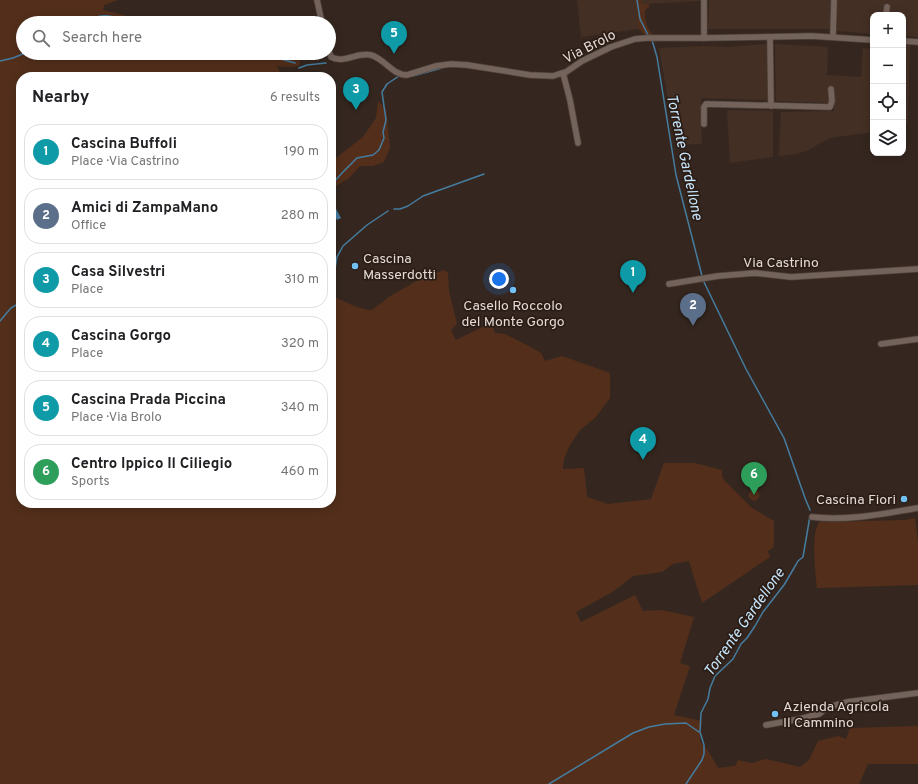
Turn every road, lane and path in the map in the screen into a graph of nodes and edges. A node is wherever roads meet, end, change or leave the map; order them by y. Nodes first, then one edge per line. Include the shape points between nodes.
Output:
1 (317, 0) edge
2 (704, 0) edge
3 (834, 0) edge
4 (887, 7) dead end
5 (886, 12) edge
6 (320, 16) edge
7 (770, 37) junction
8 (833, 37) junction
9 (704, 38) junction
10 (870, 40) edge
11 (906, 42) edge
12 (918, 42) edge
13 (336, 60) edge
14 (563, 73) junction
15 (832, 89) dead end
16 (771, 106) junction
17 (704, 124) dead end
18 (578, 143) dead end
19 (918, 269) edge
20 (669, 284) dead end
21 (918, 339) edge
22 (881, 344) dead end
23 (918, 508) edge
24 (812, 518) dead end
25 (918, 693) edge
26 (824, 710) junction
27 (822, 716) dead end
28 (766, 725) dead end

1 - 6 street
2 - 9 street
3 - 8 street
4 - 5 street
7 - 8 street, Via Brolo
7 - 9 street, Via Brolo
7 - 16 street
8 - 10 street, Via Brolo
9 - 14 street, Via Brolo via 635,39 596,53
11 - 12 street
13 - 14 street, Via Brolo via 371,56 380,59 402,75 451,64 536,76
14 - 18 street
15 - 16 street via 830,107
16 - 17 street via 706,104
19 - 20 street, Via Castrino via 790,277 755,273
21 - 22 street
23 - 24 street via 884,514
25 - 26 street via 847,702
26 - 27 street
26 - 28 street via 800,719

